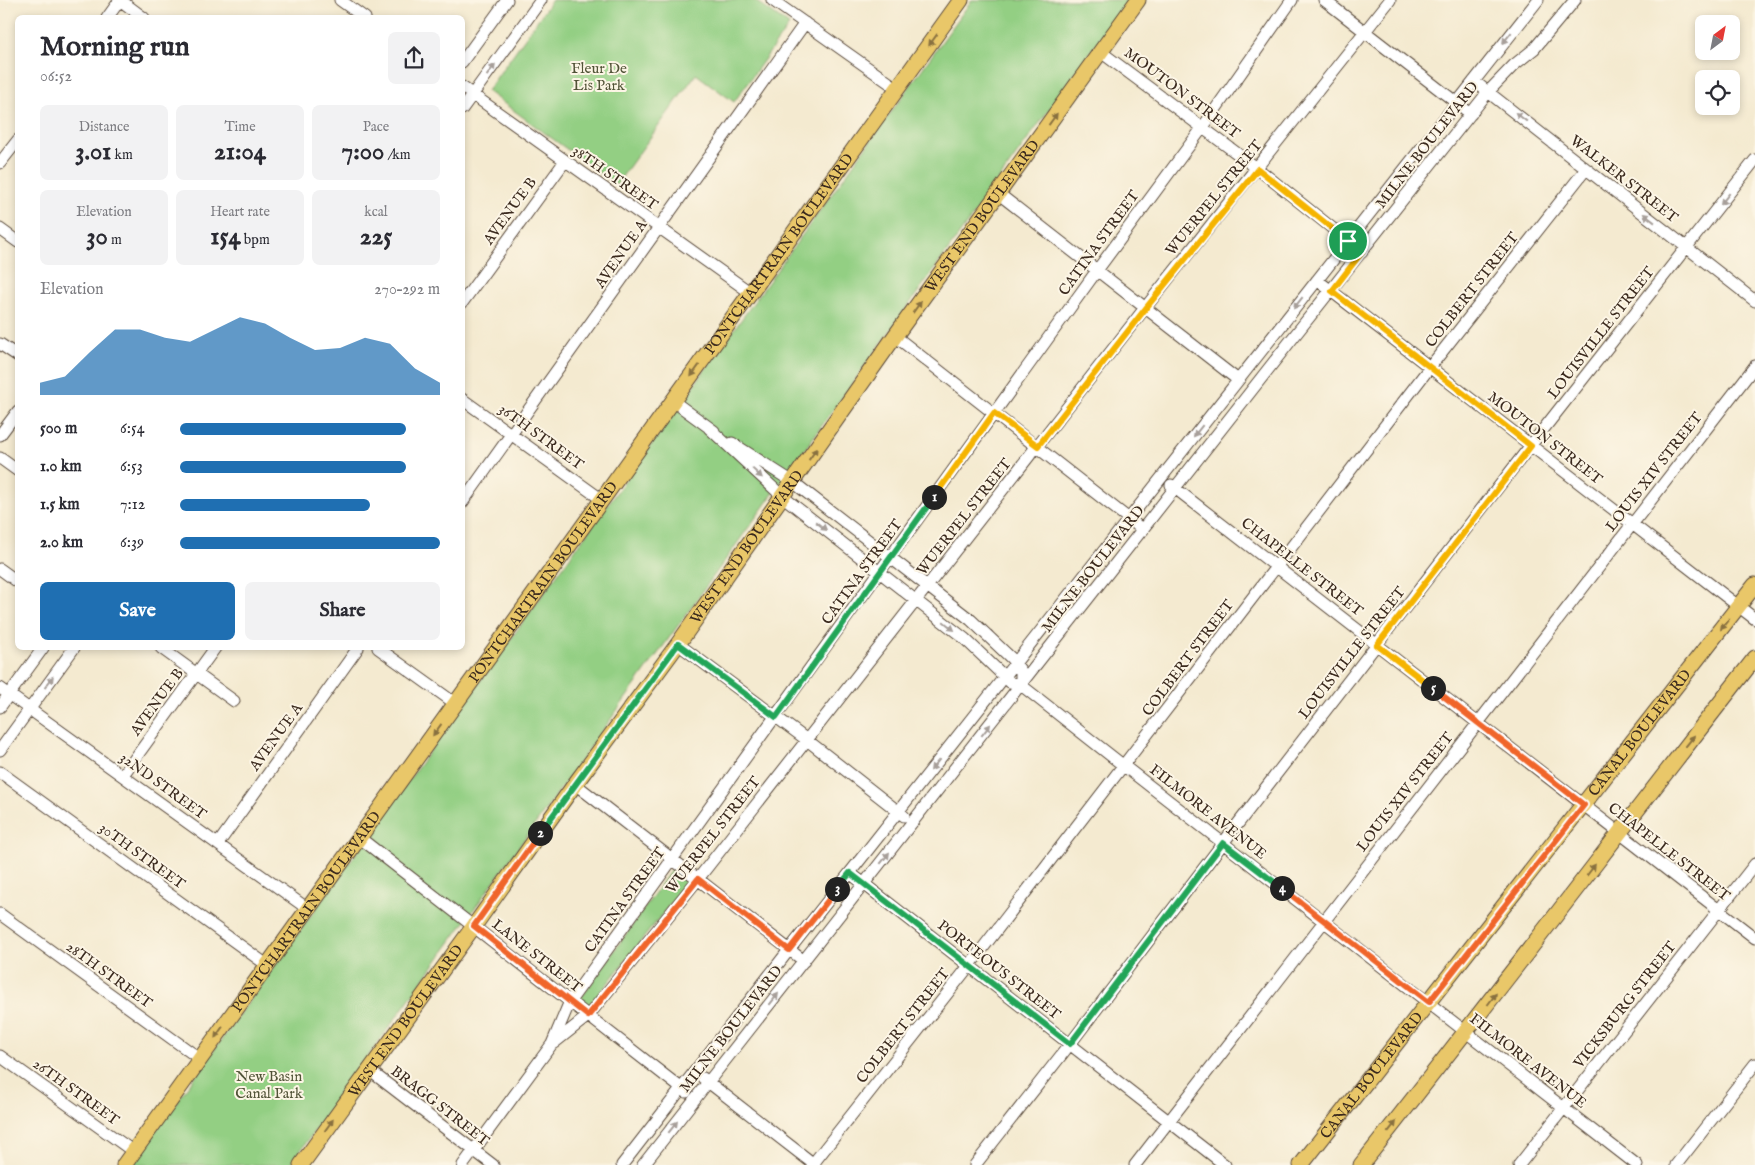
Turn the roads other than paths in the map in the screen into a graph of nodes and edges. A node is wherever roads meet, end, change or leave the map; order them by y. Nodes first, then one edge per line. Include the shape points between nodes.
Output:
1 (120, 0) edge
2 (340, 0) edge
3 (507, 0) edge
4 (541, 0) edge
5 (772, 0) edge
6 (961, 0) edge
7 (1138, 0) edge
8 (1292, 0) edge
9 (1324, 0) edge
10 (1390, 0) edge
11 (1538, 0) edge
12 (1576, 0) edge
13 (109, 15) edge
14 (140, 15) edge
15 (361, 15) edge
16 (804, 23) junction
17 (1365, 32) junction
18 (1101, 52) junction
19 (465, 58) edge
20 (1474, 81) junction
21 (898, 89) junction
22 (465, 90) edge
23 (1488, 92) junction
24 (473, 95) junction
25 (1456, 103) junction
26 (465, 105) edge
27 (1471, 114) junction
28 (1203, 127) junction
29 (15, 144) edge
30 (1755, 160) edge
31 (565, 161) junction
32 (0, 163) edge
33 (1586, 168) junction
34 (1258, 169) junction
35 (999, 194) junction
36 (658, 227) junction
37 (0, 229) edge
38 (15, 240) edge
39 (1348, 241) junction
40 (1687, 248) junction
41 (1362, 252) junction
42 (1098, 269) junction
43 (1317, 280) junction
44 (1332, 291) junction
45 (751, 294) junction
46 (465, 299) edge
47 (1755, 301) edge
48 (1146, 308) junction
49 (895, 336) junction
50 (0, 344) edge
51 (15, 354) edge
52 (1755, 366) edge
53 (1430, 367) junction
54 (1238, 380) junction
55 (465, 401) edge
56 (673, 401) junction
57 (994, 413) junction
58 (15, 415) edge
59 (709, 428) junction
60 (512, 434) junction
61 (0, 435) edge
62 (1038, 446) junction
63 (1531, 446) junction
64 (0, 458) edge
65 (15, 468) edge
66 (1162, 477) junction
67 (793, 482) junction
68 (1176, 488) junction
69 (782, 496) junction
70 (465, 498) edge
71 (601, 499) junction
72 (1129, 519) junction
73 (1632, 524) junction
74 (1143, 530) junction
75 (891, 557) junction
76 (1276, 566) junction
77 (0, 570) edge
78 (880, 573) junction
79 (15, 580) edge
80 (1755, 585) edge
81 (928, 586) junction
82 (918, 600) junction
83 (1738, 606) junction
84 (1755, 620) edge
85 (678, 644) junction
86 (1377, 645) junction
87 (41, 650) edge
88 (73, 650) edge
89 (165, 650) edge
90 (214, 650) edge
91 (357, 650) edge
92 (381, 650) edge
93 (1755, 658) edge
94 (1015, 664) junction
95 (197, 673) junction
96 (1005, 677) junction
97 (1022, 685) junction
98 (4, 691) edge
99 (234, 701) dead end
100 (456, 704) junction
101 (0, 707) edge
102 (30, 709) junction
103 (776, 717) junction
104 (1478, 723) junction
105 (807, 740) junction
106 (0, 750) edge
107 (1124, 766) junction
108 (0, 772) edge
109 (123, 775) junction
110 (574, 784) junction
111 (1584, 805) junction
112 (899, 812) junction
113 (912, 823) junction
114 (1619, 832) junction
115 (360, 838) junction
116 (1223, 843) junction
117 (218, 844) junction
118 (673, 859) junction
119 (1755, 864) edge
120 (850, 873) junction
121 (698, 879) junction
122 (864, 884) junction
123 (308, 909) junction
124 (1719, 910) junction
125 (0, 914) edge
126 (1325, 922) junction
127 (474, 926) junction
128 (1755, 938) edge
129 (789, 950) junction
130 (804, 961) junction
131 (267, 965) junction
132 (969, 966) junction
133 (570, 1001) junction
134 (1429, 1002) junction
135 (588, 1016) junction
136 (1467, 1032) junction
137 (552, 1044) junction
138 (1070, 1044) junction
139 (0, 1056) edge
140 (200, 1059) junction
141 (1755, 1064) edge
142 (369, 1070) junction
143 (695, 1072) junction
144 (708, 1082) junction
145 (681, 1089) junction
146 (694, 1099) junction
147 (1563, 1107) junction
148 (1169, 1121) junction
149 (474, 1150) junction
150 (134, 1152) junction
151 (124, 1165) edge
152 (301, 1165) edge
153 (462, 1165) edge
154 (493, 1165) edge
155 (622, 1165) edge
156 (643, 1165) edge
157 (813, 1165) edge
158 (975, 1165) edge
159 (1135, 1165) edge
160 (1225, 1165) edge
161 (1301, 1165) edge
162 (1361, 1165) edge
163 (1519, 1165) edge
164 (1637, 1165) edge
165 (1676, 1165) edge

1 - 13 street
1 - 14 street
2 - 15 street
3 - 19 street
24 -> 4 street
5 - 16 street
6 -> 21 main road, PONTCHARTRAIN BOULEVARD
7 - 18 main road, WEST END BOULEVARD
8 - 28 street, CATINA STREET
9 - 17 street
10 - 17 street, WUERPEL STREET
11 -> 20 street, MILNE BOULEVARD
12 - 23 street, MILNE BOULEVARD via 1534,48
16 - 21 street
16 - 36 street, AVENUE A
17 - 25 street
17 - 34 street, WUERPEL STREET
18 - 28 street, MOUTON STREET
35 -> 18 main road, WEST END BOULEVARD
20 - 23 street, WALKER STREET
20 - 25 street, MILNE BOULEVARD
21 - 45 main road, PONTCHARTRAIN BOULEVARD
22 - 24 street, 38TH STREET
23 - 27 street, MILNE BOULEVARD
33 -> 23 street, WALKER STREET
24 - 26 street
24 - 31 street, 38TH STREET
25 - 27 street
25 - 39 street, MILNE BOULEVARD
27 - 41 street, MILNE BOULEVARD
28 - 34 street, MOUTON STREET
28 - 42 street, CATINA STREET
29 - 32 street
30 -> 40 street, LOUISVILLE STREET
31 - 36 street, 38TH STREET
31 - 46 street, AVENUE B
40 -> 33 street, WALKER STREET
33 - 53 street, COLBERT STREET
34 - 39 street, MOUTON STREET
34 - 48 street, WUERPEL STREET
35 - 42 street
49 -> 35 main road, WEST END BOULEVARD
36 - 45 street, 38TH STREET
36 - 60 street, AVENUE A
37 - 38 street
39 - 41 street, MOUTON STREET
39 - 43 street, MILNE BOULEVARD
40 - 47 street, WALKER STREET
40 - 63 street, LOUISVILLE STREET
41 - 44 street, MILNE BOULEVARD
42 - 48 street
42 - 57 street, CATINA STREET
43 - 44 street, MOUTON STREET
43 -> 54 street, MILNE BOULEVARD
44 - 53 street, MOUTON STREET
44 - 68 street, MILNE BOULEVARD
45 -> 56 main road, PONTCHARTRAIN BOULEVARD
48 - 54 street
48 - 62 street, WUERPEL STREET
49 - 57 street
67 -> 49 main road, WEST END BOULEVARD
50 - 51 street
52 - 73 street, LOUIS XIV STREET
53 - 63 street, MOUTON STREET
53 - 76 street, COLBERT STREET
54 -> 66 street, MILNE BOULEVARD
55 - 60 street, 36TH STREET
56 - 59 street, FILMORE AVENUE
56 - 71 main road, PONTCHARTRAIN BOULEVARD
57 - 62 street
57 - 75 street, CATINA STREET
58 - 61 street
59 - 67 street, FILMORE AVENUE
59 -> 69 street, FILMORE AVENUE
60 - 70 street, AVENUE A
60 - 71 street, 36TH STREET
62 - 72 street
62 - 81 street, WUERPEL STREET
63 - 73 street, MOUTON STREET
63 - 86 street, LOUISVILLE STREET
64 - 65 street
66 - 68 street, CHAPELLE STREET
66 - 72 street, MILNE BOULEVARD
67 - 69 main road, WEST END BOULEVARD
67 - 75 street, FILMORE AVENUE
68 - 74 street, MILNE BOULEVARD
68 - 76 street, CHAPELLE STREET
69 -> 78 street, FILMORE AVENUE
69 - 85 main road, WEST END BOULEVARD
71 - 100 main road, PONTCHARTRAIN BOULEVARD
72 - 74 street
72 - 94 street, MILNE BOULEVARD
73 - 83 street, MOUTON STREET
73 - 104 street, LOUIS XIV STREET
74 - 97 street, MILNE BOULEVARD
75 - 78 street, CATINA STREET
75 - 81 street, FILMORE AVENUE
76 - 86 street, CHAPELLE STREET
76 - 107 street, COLBERT STREET
77 - 79 street
78 - 82 street, FILMORE AVENUE
78 - 103 street, CATINA STREET
80 - 83 main road, CANAL BOULEVARD
81 - 82 street, WUERPEL STREET
81 - 94 street, FILMORE AVENUE via 971,620
82 -> 96 street, FILMORE AVENUE
82 - 105 street, WUERPEL STREET
83 - 84 street, MOUTON STREET
83 -> 111 main road, CANAL BOULEVARD
85 - 103 street
85 - 110 main road, WEST END BOULEVARD
86 - 104 street, CHAPELLE STREET
86 - 116 street, LOUISVILLE STREET
87 - 98 street
102 -> 88 street
89 - 95 street
90 - 95 street, AVENUE B
91 - 117 street, AVENUE A
92 - 100 street
114 -> 93 main road
94 - 96 street, MILNE BOULEVARD
94 - 97 street, FILMORE AVENUE via 1021,671
95 - 99 street
95 - 109 street, AVENUE B
96 - 97 street, FILMORE AVENUE
96 -> 112 street, MILNE BOULEVARD
97 - 107 street, FILMORE AVENUE
113 -> 97 street, MILNE BOULEVARD
98 - 101 street
98 - 102 street, 32ND STREET
100 -> 115 main road, PONTCHARTRAIN BOULEVARD
102 - 106 street
102 - 109 street, 32ND STREET
103 - 105 street
103 - 118 street, CATINA STREET
104 - 111 street, CHAPELLE STREET
104 - 126 street, LOUIS XIV STREET
105 - 112 street
105 - 121 street, WUERPEL STREET
107 - 116 street, FILMORE AVENUE
107 - 132 street, COLBERT STREET
108 - 131 street, 30TH STREET
109 - 117 street, 32ND STREET
110 - 118 street
110 - 127 main road, WEST END BOULEVARD
111 - 114 street, CHAPELLE STREET
111 - 134 main road, CANAL BOULEVARD
112 - 113 street
112 - 120 street, MILNE BOULEVARD
122 -> 113 street, MILNE BOULEVARD
114 - 124 street, CHAPELLE STREET
136 -> 114 main road
115 - 123 main road, PONTCHARTRAIN BOULEVARD
115 - 127 street, LANE STREET
116 - 126 street, FILMORE AVENUE
116 - 138 street, LOUISVILLE STREET
117 - 123 street, 32ND STREET
118 - 121 street
118 - 133 street, CATINA STREET
119 - 124 street, VICKSBURG STREET
120 - 122 street, PORTEOUS STREET
120 - 129 street, MILNE BOULEVARD
121 - 129 street
121 - 135 street, WUERPEL STREET
122 - 130 street, MILNE BOULEVARD
122 - 132 street, PORTEOUS STREET
123 - 131 main road, PONTCHARTRAIN BOULEVARD
124 - 128 street, CHAPELLE STREET
124 - 147 street, VICKSBURG STREET
125 - 140 street, 28TH STREET
126 - 134 street, FILMORE AVENUE
126 - 148 street, LOUIS XIV STREET
127 - 133 street, LANE STREET
127 - 142 main road, WEST END BOULEVARD
129 - 130 street
129 - 143 street, MILNE BOULEVARD
144 -> 130 street, MILNE BOULEVARD
131 -> 140 main road, PONTCHARTRAIN BOULEVARD
132 - 138 street, PORTEOUS STREET
132 - 157 street, COLBERT STREET
133 - 135 street, LANE STREET
133 - 137 street, CATINA STREET
134 - 136 street, FILMORE AVENUE
134 - 161 main road, CANAL BOULEVARD
135 - 137 street, WUERPEL STREET
135 - 145 street, LANE STREET
136 - 147 street, FILMORE AVENUE
162 -> 136 main road
137 - 149 street, CATINA STREET
138 - 148 street, PORTEOUS STREET
138 - 158 street, LOUISVILLE STREET
139 - 150 street, 26TH STREET
140 - 150 main road, PONTCHARTRAIN BOULEVARD
141 - 165 street
142 - 149 street, BRAGG STREET
152 -> 142 main road, WEST END BOULEVARD
143 - 144 street
143 - 145 street, MILNE BOULEVARD
144 - 146 street, MILNE BOULEVARD
144 - 157 street
145 - 146 street, LANE STREET
145 - 155 street, MILNE BOULEVARD
156 -> 146 street, MILNE BOULEVARD
147 - 163 street, VICKSBURG STREET
147 - 164 street, FILMORE AVENUE
148 - 159 street, LOUIS XIV STREET
148 - 160 street, PORTEOUS STREET
149 - 153 street, CATINA STREET
149 - 154 street, BRAGG STREET
150 - 151 main road, PONTCHARTRAIN BOULEVARD

